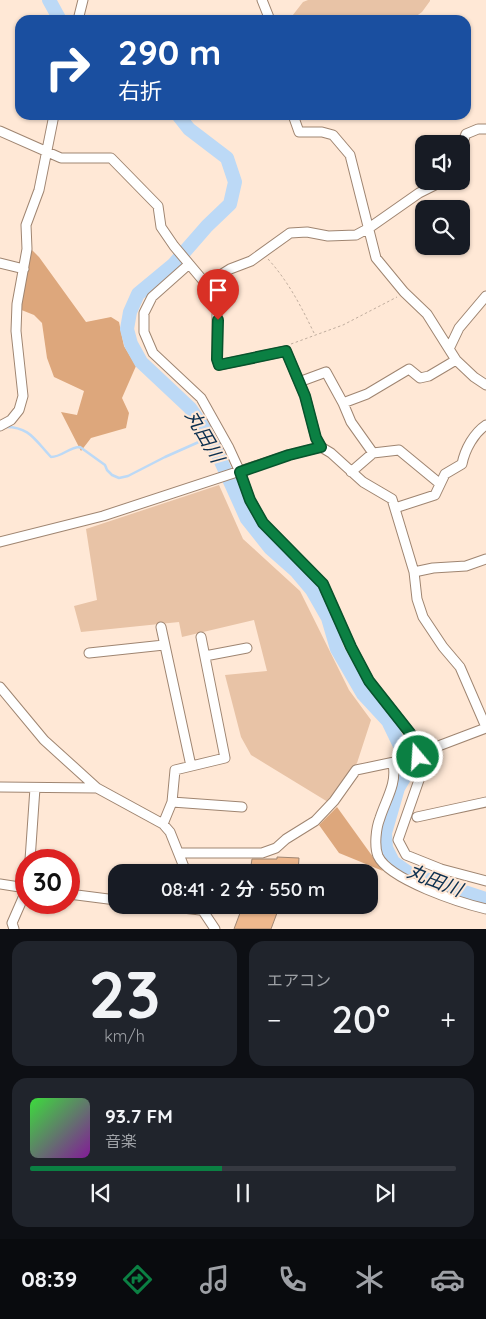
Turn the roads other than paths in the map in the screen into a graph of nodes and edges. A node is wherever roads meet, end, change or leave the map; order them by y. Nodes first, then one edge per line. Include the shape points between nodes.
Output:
1 (83, 0) edge
2 (262, 0) edge
3 (79, 15) edge
4 (268, 15) edge
5 (53, 120) edge
6 (295, 120) edge
7 (486, 129) edge
8 (0, 131) edge
9 (466, 135) edge
10 (46, 151) junction
11 (423, 190) edge
12 (370, 228) junction
13 (0, 263) edge
14 (188, 265) junction
15 (24, 269) junction
16 (206, 284) junction
17 (486, 296) edge
18 (449, 349) junction
19 (456, 360) junction
20 (298, 382) junction
21 (486, 385) edge
22 (343, 403) junction
23 (486, 425) edge
24 (0, 426) edge
25 (321, 447) junction
26 (373, 453) junction
27 (240, 472) junction
28 (351, 472) junction
29 (439, 483) junction
30 (395, 508) junction
31 (0, 542) edge
32 (486, 559) edge
33 (414, 572) junction
34 (161, 627) dead end
35 (200, 637) dead end
36 (164, 645) junction
37 (247, 648) dead end
38 (89, 653) dead end
39 (204, 656) junction
40 (0, 687) edge
41 (486, 728) edge
42 (418, 757) junction
43 (393, 764) junction
44 (190, 766) junction
45 (0, 787) edge
46 (35, 788) junction
47 (97, 788) junction
48 (172, 802) junction
49 (486, 802) edge
50 (242, 807) dead end
51 (417, 817) dead end
52 (163, 824) junction
53 (31, 849) edge
54 (179, 853) junction
55 (183, 864) edge
56 (486, 881) edge
57 (0, 884) edge
58 (15, 887) edge
59 (80, 895) edge
60 (108, 899) edge
61 (486, 909) edge
62 (16, 914) edge
63 (205, 914) edge
64 (14, 929) edge
65 (216, 929) edge

1 - 3 street
2 - 4 street
5 - 10 street
6 - 12 street via 299,132 333,135 350,154
7 - 9 street
8 - 10 street
10 - 14 street via 61,158 111,158 158,206 161,227
10 - 15 street via 39,190 26,225
11 - 12 street
12 - 16 street via 356,234 337,236 290,233 251,261
12 - 18 street via 376,258 427,314
13 - 15 street
14 - 16 street
14 - 27 street via 152,297 144,313 144,332 153,353 201,398
15 - 24 street via 16,304 23,396 19,410
16 - 20 street via 217,312 219,365 286,351
17 - 18 street via 459,328
18 - 19 street
19 - 21 street
19 - 22 street via 420,378 408,369 367,394
20 - 22 street via 326,372
20 - 25 street
22 - 26 street via 351,422
23 - 29 street via 477,431 462,464 445,474
25 - 27 street
25 - 28 street
26 - 28 street
26 - 29 street via 399,450
27 - 31 street via 103,516
27 - 42 street via 263,523 323,584 369,681 410,733
28 - 30 street via 387,494
29 - 30 street via 435,495
30 - 33 street
32 - 33 street via 466,566
33 - 41 street via 423,617 460,667
34 - 36 street
35 - 39 street
36 - 38 street
36 - 44 street
37 - 39 street
39 - 44 street via 226,758
40 - 47 street via 44,740
41 - 42 street
42 - 43 street
42 - 56 street via 419,780 398,840 406,855
43 - 54 street via 356,770 315,821 276,848 262,853
43 - 61 street via 395,775 379,820 378,856 391,871 420,887
44 - 48 street via 175,770
45 - 46 street
46 - 47 street
46 - 53 street
47 - 52 street
48 - 50 street
48 - 52 street
49 - 51 street
52 - 54 street
54 - 55 street
57 - 58 street
59 - 60 street
62 - 64 street via 12,924
63 - 65 street

